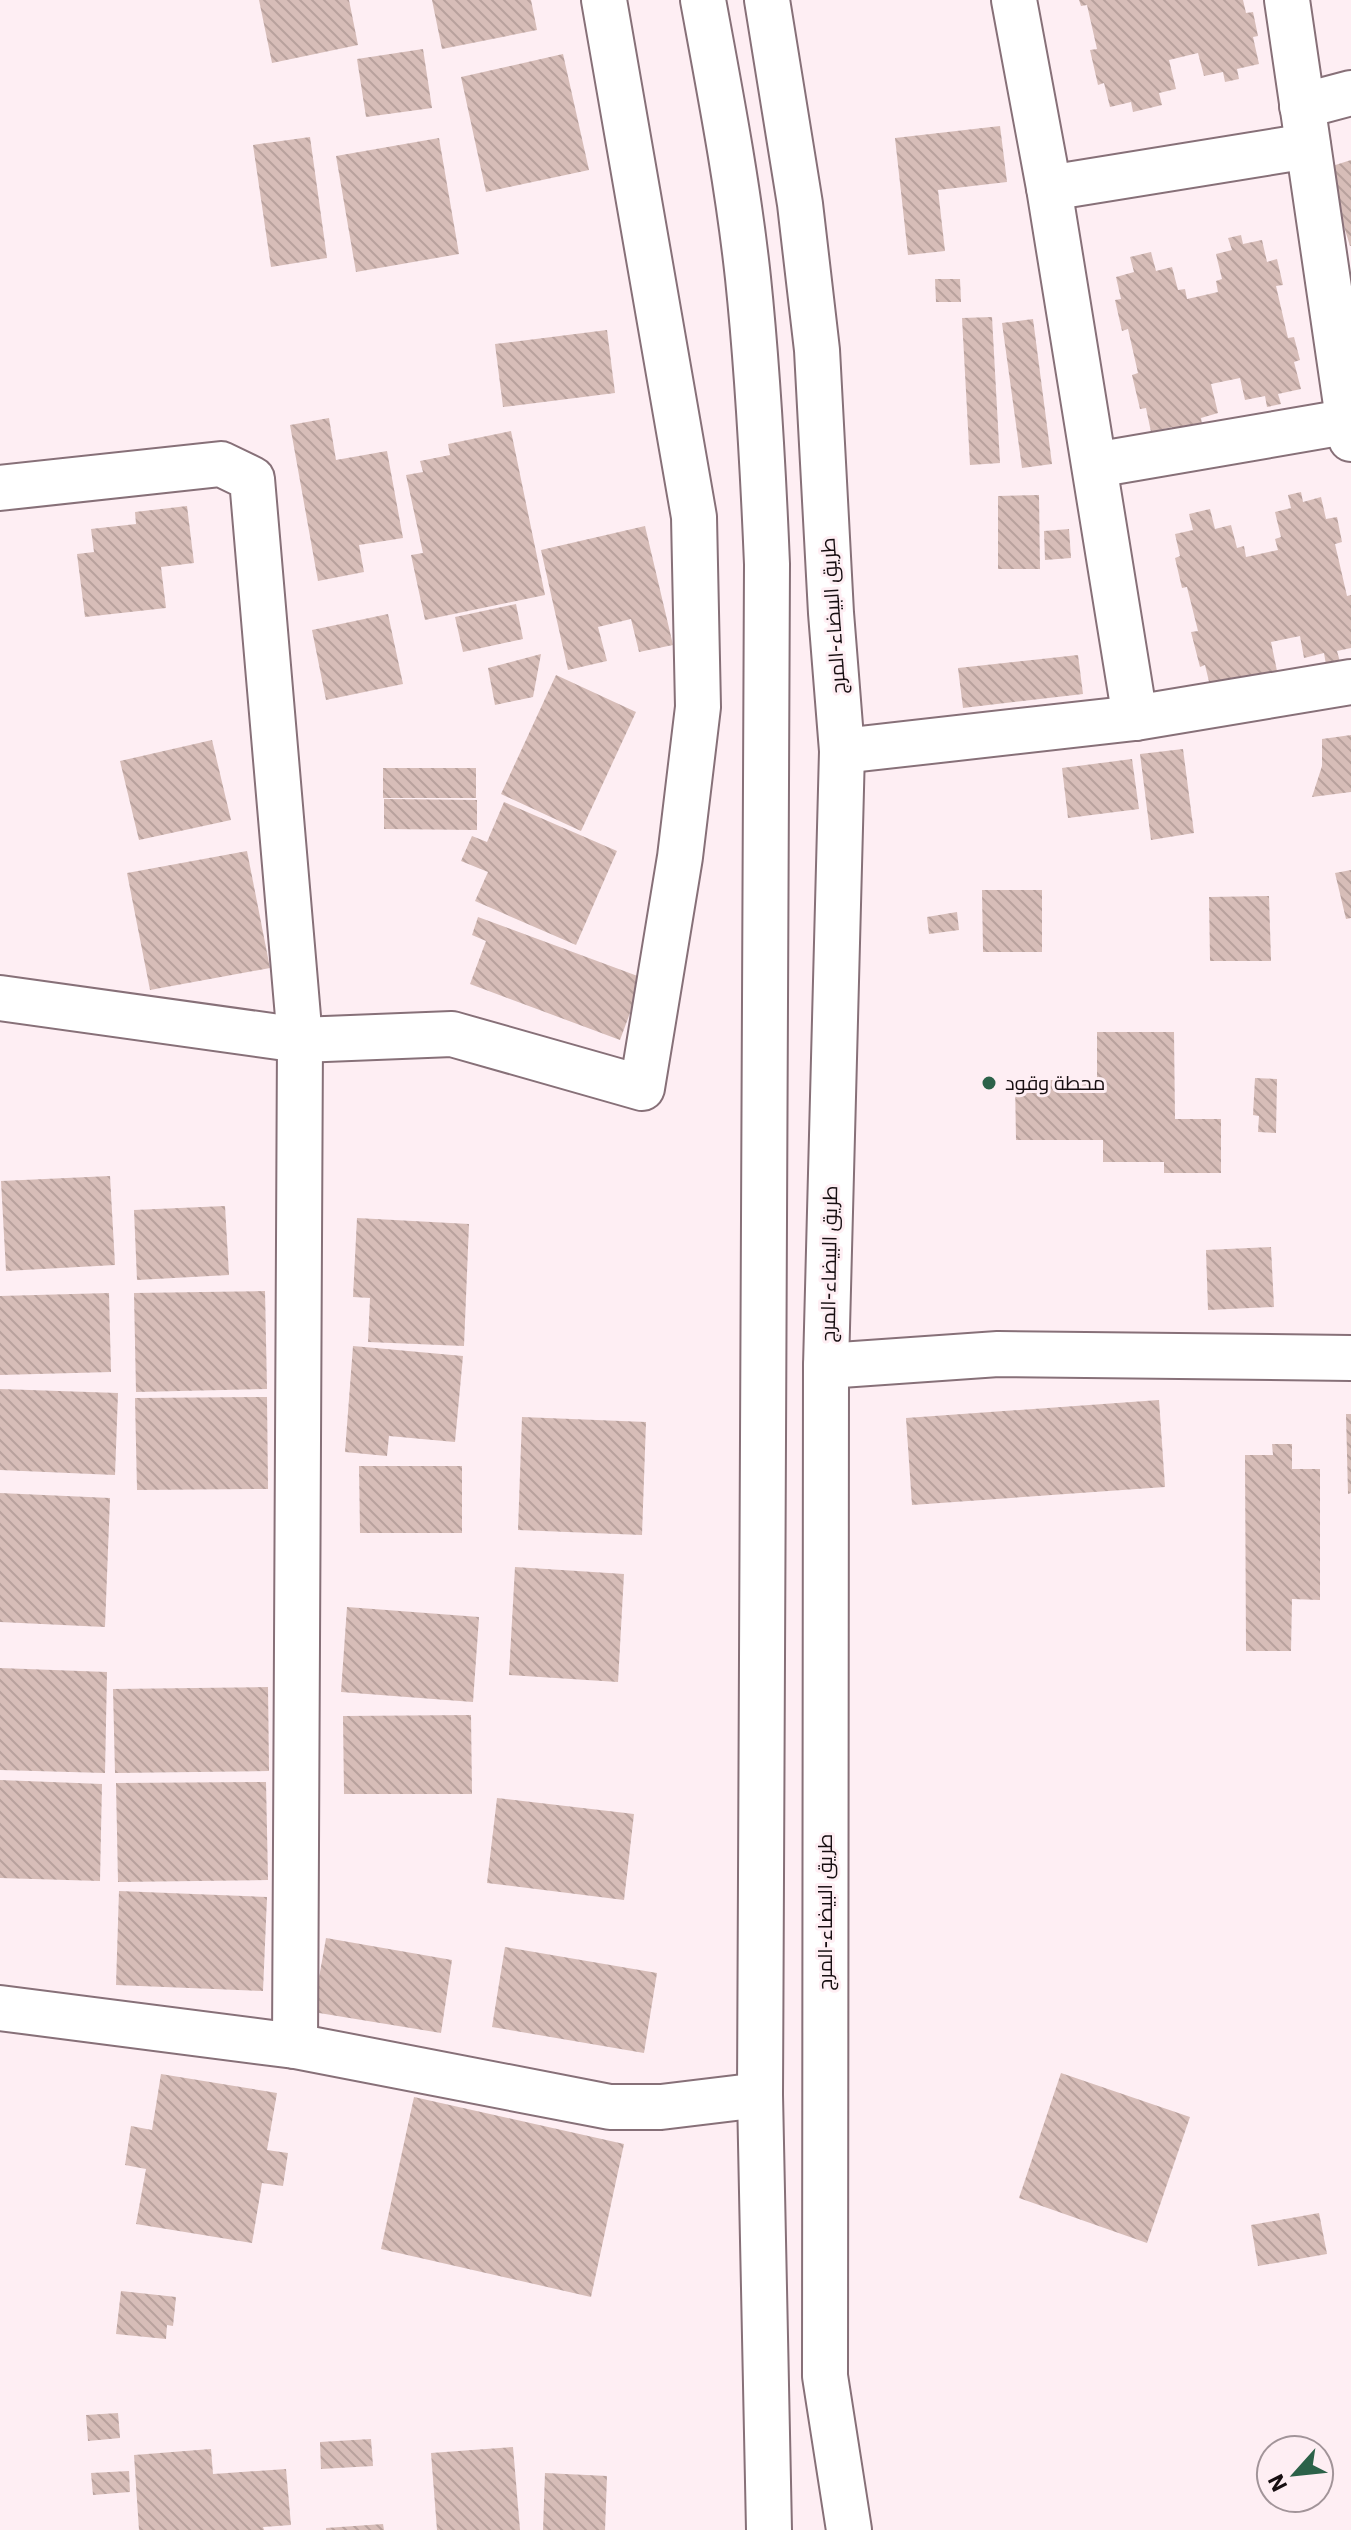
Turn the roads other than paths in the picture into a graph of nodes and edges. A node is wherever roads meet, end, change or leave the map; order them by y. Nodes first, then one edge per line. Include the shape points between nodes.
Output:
1 (604, 0) edge
2 (703, 0) edge
3 (767, 0) edge
4 (1014, 0) edge
5 (1287, 0) edge
6 (1351, 93) edge
7 (1305, 126) junction
8 (1049, 188) junction
9 (1350, 428) edge
10 (1095, 465) junction
11 (0, 488) edge
12 (1351, 682) edge
13 (1135, 718) junction
14 (842, 751) junction
15 (0, 998) edge
16 (300, 1040) junction
17 (1351, 1358) edge
18 (826, 1366) junction
19 (0, 2008) edge
20 (295, 2046) junction
21 (760, 2095) junction
22 (769, 2530) edge
23 (849, 2530) edge

1 - 16 main road via 694,517 698,707 680,857 642,1088 452,1034
2 - 21 main road via 747,276 767,564
3 - 14 main road, طريق البيضاء-المرج via 817,350
4 - 8 main road
5 - 7 main road
6 - 7 main road
7 - 8 main road
7 - 9 main road
8 - 10 main road
9 - 10 main road
10 - 13 main road
11 - 16 main road via 221,464 252,479
12 - 13 main road
13 - 14 main road
14 - 18 main road, طريق البيضاء-المرج
15 - 16 main road
16 - 20 main road
17 - 18 main road via 998,1354
18 - 23 main road, طريق البيضاء-المرج via 825,2376
19 - 20 main road
20 - 21 main road via 610,2107 661,2107
21 - 22 main road

